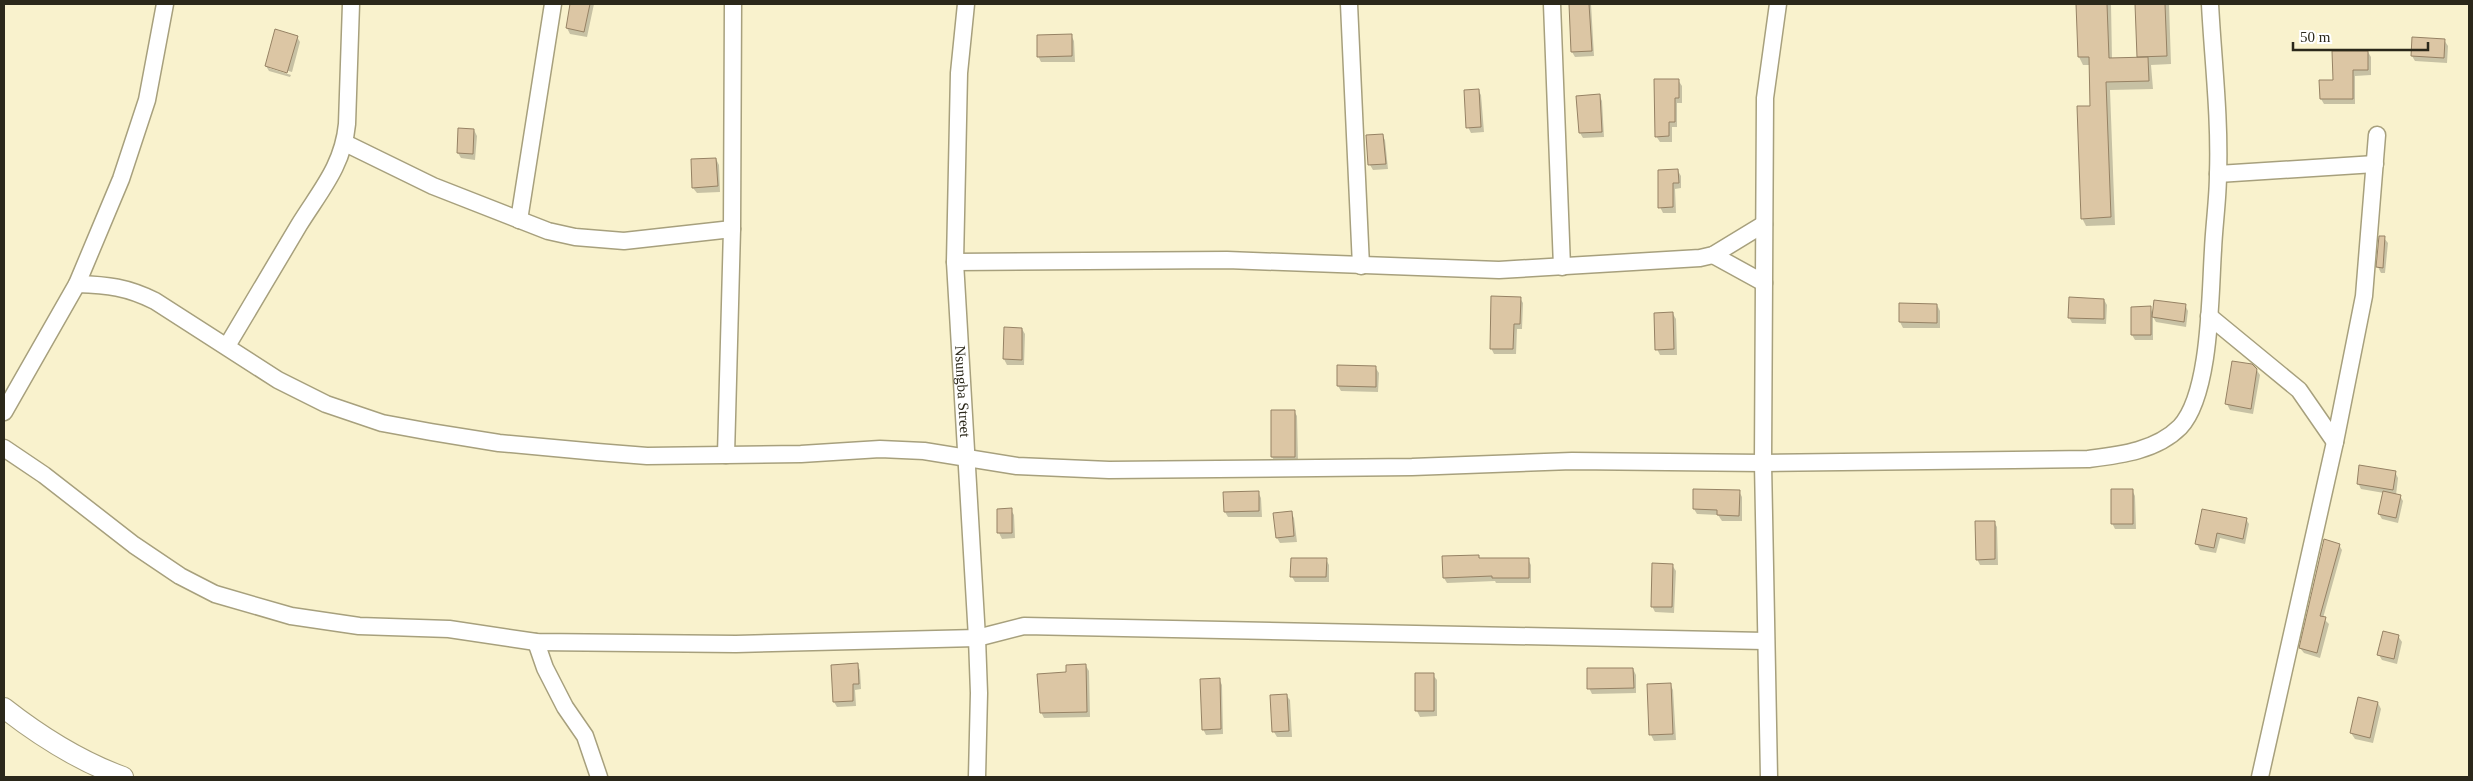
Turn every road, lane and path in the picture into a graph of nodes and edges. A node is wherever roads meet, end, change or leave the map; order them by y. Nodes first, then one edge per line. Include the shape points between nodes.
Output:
1 (165, 4) edge
2 (351, 4) edge
3 (554, 4) edge
4 (733, 4) edge
5 (966, 4) edge
6 (1349, 4) edge
7 (1552, 4) edge
8 (1778, 4) edge
9 (2210, 4) edge
10 (2377, 134) dead end
11 (345, 143) junction
12 (2375, 164) junction
13 (2218, 174) junction
14 (518, 220) junction
15 (1764, 224) junction
16 (732, 229) junction
17 (1713, 255) junction
18 (955, 262) junction
19 (1361, 266) junction
20 (1562, 267) junction
21 (1764, 283) junction
22 (77, 284) junction
23 (2209, 316) junction
24 (226, 346) junction
25 (4, 412) edge
26 (2335, 442) junction
27 (4, 448) edge
28 (726, 454) junction
29 (967, 458) junction
30 (1762, 463) junction
31 (977, 638) junction
32 (1765, 640) junction
33 (536, 642) junction
34 (5, 713) edge
35 (122, 777) edge
36 (599, 777) edge
37 (977, 777) edge
38 (1769, 777) edge
39 (2260, 777) edge

1 - 22 street via 146,100 121,179
2 - 11 street
3 - 14 street
4 - 16 street
5 - 18 street, Nsungba Street via 959,73
6 - 19 street
7 - 20 street
8 - 15 street via 1765,98
9 - 13 street
10 - 12 street
11 - 14 street via 433,186
11 - 24 street via 325,187
12 - 13 street
12 - 26 street via 2364,296
13 - 23 street
14 - 16 street via 557,233 624,241
15 - 17 street
15 - 21 street
16 - 28 street
17 - 20 street
17 - 21 street
18 - 19 street via 1227,260
18 - 29 street, Nsungba Street
19 - 20 street via 1499,270
21 - 30 street
22 - 24 street via 112,285 137,292
22 - 25 street
23 - 26 street via 2299,390
23 - 30 street via 2202,370 2192,406 2180,426 2141,450 2088,459
24 - 28 street via 278,380 326,404 382,423 499,443 647,456
26 - 39 street
27 - 33 street via 134,545 180,576 215,594 281,613 359,626 449,629
28 - 29 street via 880,449
29 - 30 street via 1017,466 1109,470 1412,467 1572,461
29 - 31 street, Nsungba Street
30 - 32 street
31 - 32 street via 1024,626
31 - 33 street via 736,644
31 - 37 street, Nsungba Street
32 - 38 street
33 - 36 street via 565,707 585,736
34 - 35 street via 89,765

